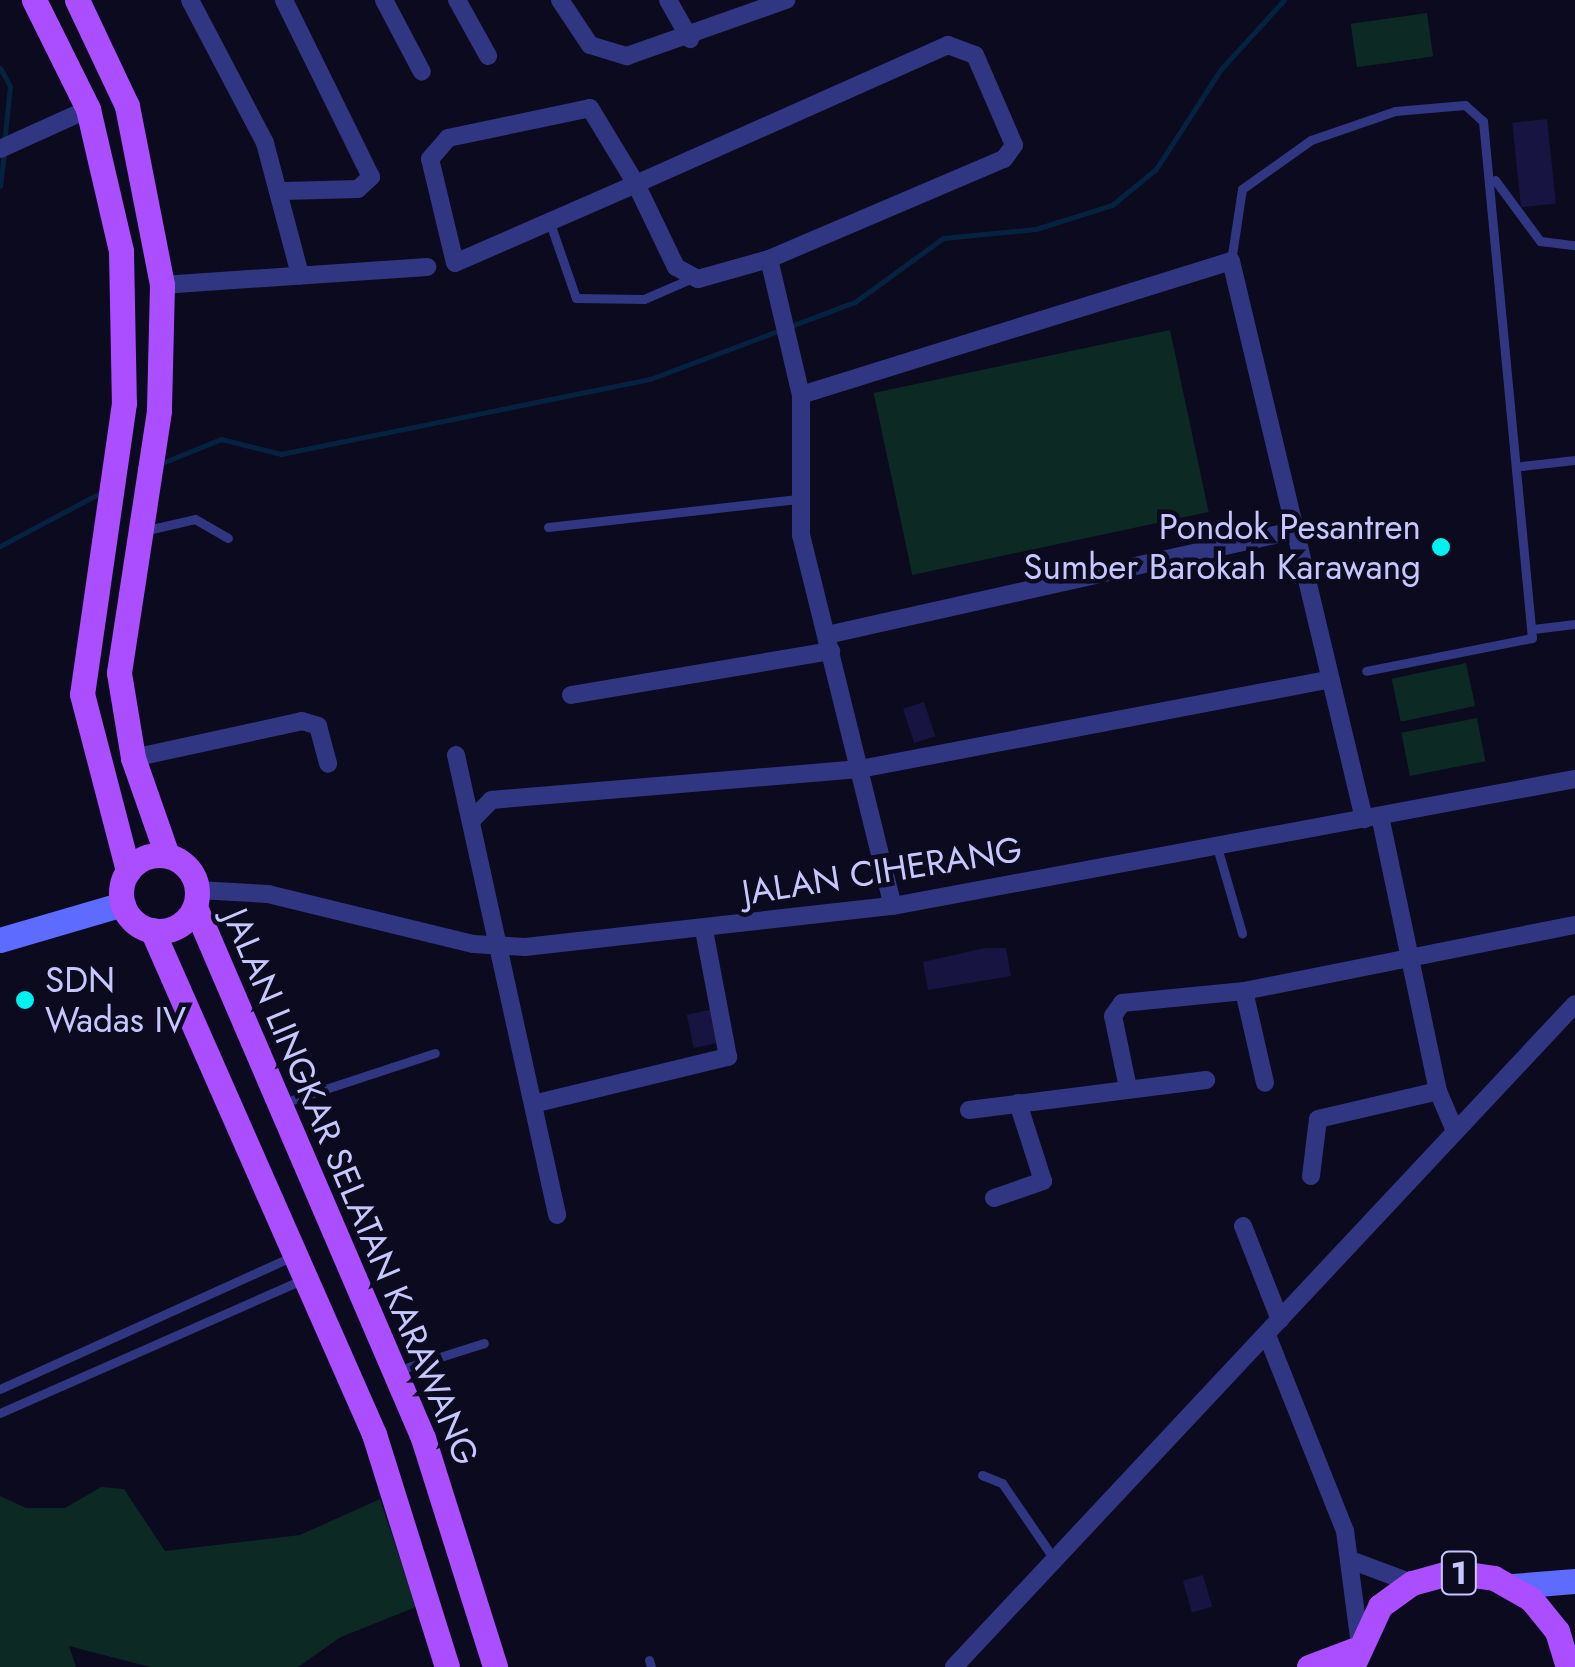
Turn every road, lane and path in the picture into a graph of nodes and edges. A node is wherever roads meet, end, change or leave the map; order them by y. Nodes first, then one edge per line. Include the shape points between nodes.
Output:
1 (34, 0) edge
2 (78, 0) edge
3 (190, 0) edge
4 (284, 0) edge
5 (384, 0) edge
6 (457, 0) edge
7 (560, 0) edge
8 (668, 0) edge
9 (780, 1) edge
10 (690, 39) junction
11 (488, 56) dead end
12 (422, 72) dead end
13 (88, 109) junction
14 (5, 146) edge
15 (1495, 179) junction
16 (636, 184) junction
17 (284, 191) junction
18 (551, 226) junction
19 (1575, 245) edge
20 (769, 259) junction
21 (1231, 261) junction
22 (427, 267) dead end
23 (300, 275) junction
24 (690, 279) junction
25 (162, 286) junction
26 (801, 395) junction
27 (1575, 460) edge
28 (1522, 466) junction
29 (797, 499) junction
30 (548, 527) dead end
31 (143, 530) junction
32 (1292, 531) junction
33 (228, 538) dead end
34 (1575, 624) edge
35 (1533, 630) junction
36 (829, 643) junction
37 (1366, 671) dead end
38 (1330, 679) junction
39 (572, 694) dead end
40 (456, 755) dead end
41 (133, 758) junction
42 (328, 764) dead end
43 (860, 769) junction
44 (1575, 778) edge
45 (1372, 818) junction
46 (471, 822) junction
47 (1217, 846) junction
48 (167, 855) junction
49 (128, 871) junction
50 (196, 898) junction
51 (122, 904) junction
52 (893, 906) junction
53 (1575, 925) edge
54 (152, 930) junction
55 (704, 930) junction
56 (1242, 932) dead end
57 (0, 940) edge
58 (497, 947) junction
59 (1409, 958) junction
60 (1244, 991) junction
61 (1575, 1004) edge
62 (435, 1053) dead end
63 (1206, 1080) dead end
64 (1127, 1083) junction
65 (1265, 1083) dead end
66 (1438, 1091) junction
67 (1018, 1103) junction
68 (533, 1104) junction
69 (278, 1105) junction
70 (969, 1110) dead end
71 (1455, 1131) junction
72 (1311, 1176) dead end
73 (994, 1198) dead end
74 (557, 1215) dead end
75 (1243, 1226) dead end
76 (299, 1267) junction
77 (177, 1312) junction
78 (1280, 1320) junction
79 (184, 1334) junction
80 (1267, 1336) junction
81 (484, 1343) dead end
82 (59, 1362) junction
83 (396, 1371) junction
84 (69, 1383) junction
85 (0, 1389) edge
86 (0, 1414) edge
87 (982, 1475) dead end
88 (1054, 1559) junction
89 (1352, 1561) junction
90 (1575, 1581) edge
91 (1412, 1583) junction
92 (1513, 1586) junction
93 (1546, 1615) junction
94 (1575, 1618) edge
95 (1355, 1652) edge
96 (447, 1667) edge
97 (495, 1667) edge
98 (954, 1667) edge
99 (1310, 1667) edge
100 (1568, 1667) edge

1 - 13 main road
2 - 25 main road via 127,106
3 - 17 street
4 - 17 street via 371,177 358,189
5 - 12 street
6 - 11 street
7 - 10 street via 608,56
8 - 10 street
9 - 10 street
13 - 14 street
13 - 49 main road via 128,316 116,474 82,694
15 - 19 lane via 1540,240
15 - 21 lane via 1488,134 1465,105 1382,114 1312,140 1242,189
15 - 28 lane
16 - 18 street
16 - 18 street via 586,106 432,149 455,263
16 - 20 street via 938,46 970,48 1011,152
16 - 24 street
17 - 23 street
18 - 24 lane via 576,298 644,299
20 - 24 street
20 - 26 street
21 - 26 street
21 - 32 street
22 - 23 street
23 - 25 street
25 - 31 main road via 154,455
26 - 29 street
27 - 28 lane
28 - 35 lane
29 - 30 lane
29 - 36 street
31 - 33 lane via 195,519
31 - 41 main road via 120,673
32 - 36 street
32 - 38 street
34 - 35 lane
35 - 37 lane via 1524,645
36 - 39 street
36 - 43 street
38 - 43 street
38 - 45 street
40 - 46 street
41 - 42 street via 302,721 318,726
41 - 48 main road
43 - 46 street via 491,800
43 - 52 street
44 - 45 street, JALAN CIHERANG
45 - 47 street, JALAN CIHERANG
45 - 59 street
46 - 58 street
47 - 52 street, JALAN CIHERANG
47 - 56 lane
48 - 49 main road
48 - 50 main road
49 - 51 main road
50 - 54 main road via 178,926
50 - 58 street, JALAN CIHERANG via 268,894
50 - 69 main road, JALAN LINGKAR SELATAN KARAWANG
51 - 54 main road
51 - 57 main road
52 - 55 street, JALAN CIHERANG
53 - 59 street
54 - 76 main road
55 - 58 street, JALAN CIHERANG
55 - 68 street via 728,1057
58 - 68 street
59 - 60 street
59 - 66 street
60 - 64 street via 1118,1004
60 - 65 street
61 - 71 street
62 - 69 lane
63 - 64 street
64 - 67 street
66 - 71 street
66 - 72 street via 1318,1118
67 - 70 street
67 - 73 street via 1043,1181
68 - 74 street
69 - 83 main road, JALAN LINGKAR SELATAN KARAWANG
71 - 78 street
75 - 78 street
76 - 77 lane
76 - 79 lane
76 - 96 main road via 394,1488
77 - 79 lane
77 - 82 lane
78 - 80 street
79 - 84 lane
80 - 88 street
80 - 89 street
81 - 83 lane
82 - 84 lane
82 - 85 lane
83 - 97 main road, JALAN LINGKAR SELATAN KARAWANG
84 - 86 lane
87 - 88 lane via 1002,1482
88 - 98 street
89 - 91 street
89 - 95 street
90 - 92 main road
91 - 92 main road, 1 via 1452,1572
91 - 95 main road, 1
92 - 93 main road, 1
93 - 94 main road
93 - 100 main road, 1
95 - 99 main road, 1

